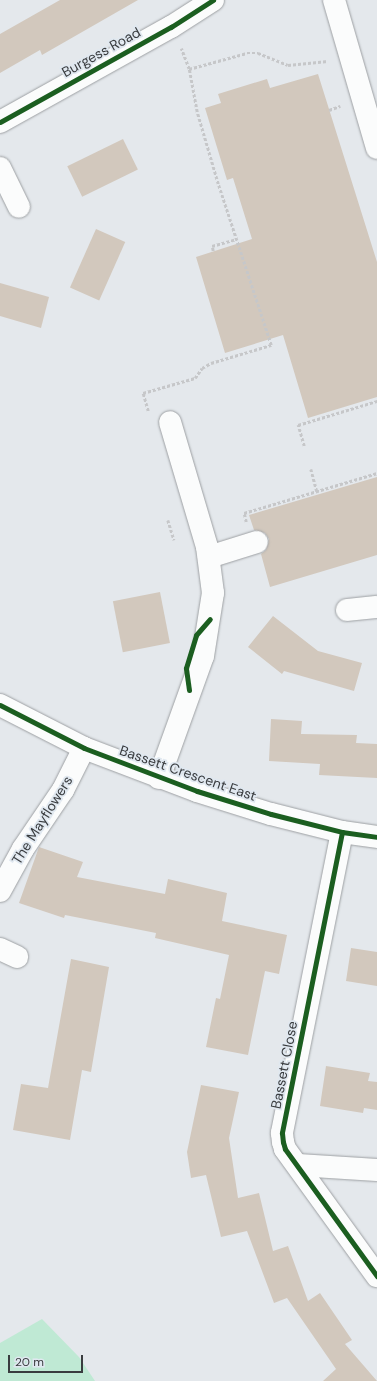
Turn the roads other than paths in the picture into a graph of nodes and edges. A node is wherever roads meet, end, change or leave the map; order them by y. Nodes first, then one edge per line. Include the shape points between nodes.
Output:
1 (212, 0) edge
2 (334, 0) edge
3 (0, 122) edge
4 (377, 148) edge
5 (0, 168) edge
6 (19, 207) dead end
7 (170, 422) dead end
8 (252, 534) road end
9 (210, 557) junction
10 (377, 607) edge
11 (347, 610) dead end
12 (0, 705) edge
13 (84, 748) junction
14 (159, 778) junction
15 (342, 832) junction
16 (377, 837) edge
17 (0, 891) edge
18 (298, 1165) junction
19 (377, 1170) edge
20 (377, 1276) edge

1 - 3 street, Burgess Road via 171,27
2 - 4 street
5 - 6 street
7 - 9 street
8 - 9 street
9 - 14 street via 213,593 208,637
10 - 11 street
12 - 13 street, Bassett Crescent East
13 - 14 street, Bassett Crescent East
13 - 17 street, The Mayflowers via 63,790 23,849
14 - 15 street, Bassett Crescent East via 271,814
15 - 16 street, Bassett Crescent East
15 - 18 street, Bassett Close via 282,1132 286,1150
18 - 19 street
18 - 20 street, Bassett Close

